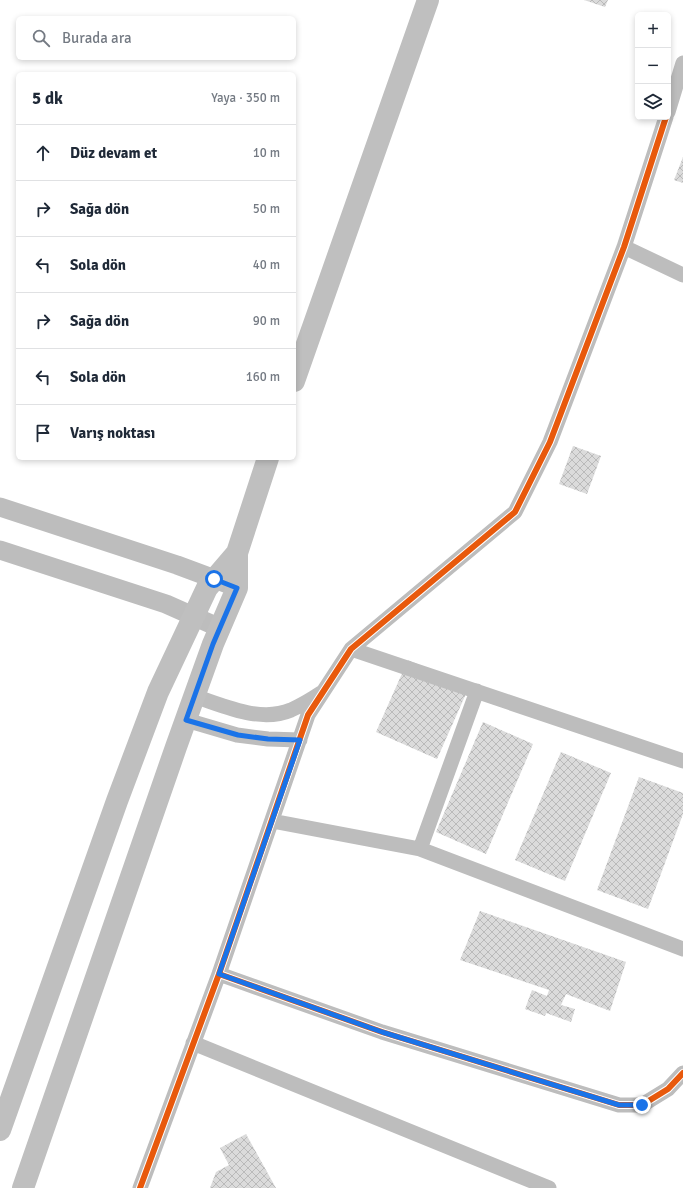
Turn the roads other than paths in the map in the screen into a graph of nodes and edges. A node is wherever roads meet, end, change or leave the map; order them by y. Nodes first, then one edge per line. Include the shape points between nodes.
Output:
1 (428, 0) edge
2 (681, 75) edge
3 (671, 103) edge
4 (665, 120) edge
5 (624, 247) junction
6 (683, 275) edge
7 (296, 375) edge
8 (267, 460) edge
9 (0, 507) edge
10 (0, 550) edge
11 (237, 553) junction
12 (214, 579) junction
13 (237, 588) junction
14 (193, 616) junction
15 (220, 628) junction
16 (352, 649) junction
17 (324, 692) junction
18 (477, 692) junction
19 (194, 696) junction
20 (186, 720) junction
21 (300, 740) junction
22 (683, 761) edge
23 (272, 821) junction
24 (420, 849) junction
25 (683, 949) edge
26 (219, 974) junction
27 (193, 1043) junction
28 (683, 1073) edge
29 (0, 1130) edge
30 (23, 1188) edge
31 (140, 1188) edge
32 (549, 1188) edge

1 - 7 main road
2 - 3 street
4 - 5 street
5 - 6 street
5 - 16 street via 550,442 515,512
8 - 11 main road
9 - 12 street
10 - 14 street via 166,604
11 - 12 main road
11 - 13 main road
12 - 13 street
12 - 14 main road
13 - 15 main road
14 - 15 street
14 - 29 main road via 147,721
15 - 19 main road
16 - 17 street
16 - 18 street
17 - 19 street via 291,710 272,715 249,713
17 - 21 street via 308,715
18 - 22 street
18 - 24 street
19 - 20 main road
20 - 21 street via 238,735
20 - 30 main road
21 - 23 street
23 - 24 street
23 - 26 street
24 - 25 street
26 - 27 street
26 - 28 street via 382,1032 619,1105 642,1105 668,1089
27 - 31 street
27 - 32 street

